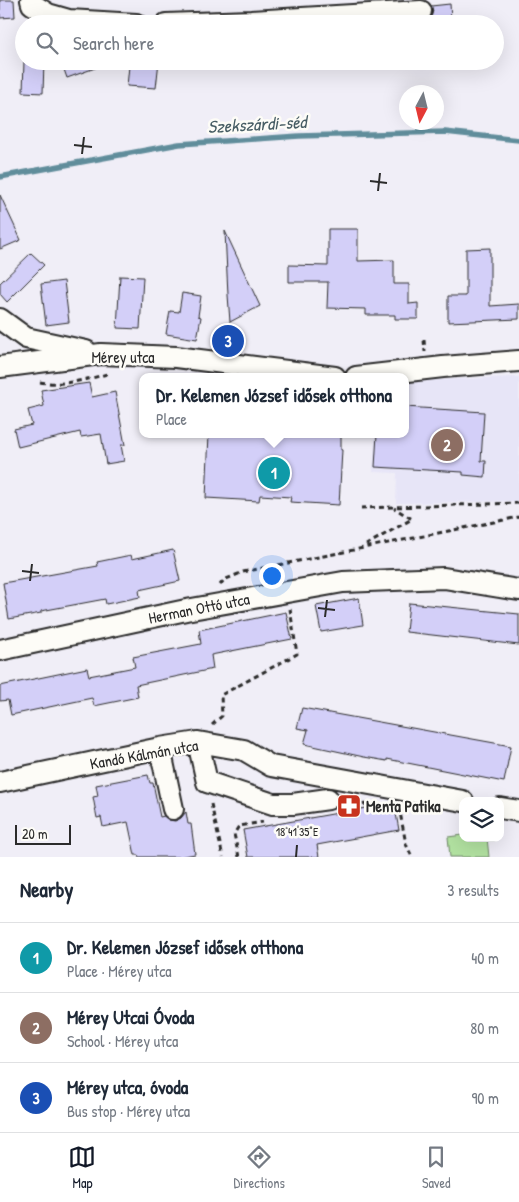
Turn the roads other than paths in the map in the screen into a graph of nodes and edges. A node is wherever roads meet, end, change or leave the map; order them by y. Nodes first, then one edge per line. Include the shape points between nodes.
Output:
1 (31, 0) edge
2 (421, 11) dead end
3 (52, 15) edge
4 (353, 15) edge
5 (0, 319) edge
6 (100, 354) junction
7 (519, 361) edge
8 (0, 367) edge
9 (303, 373) edge
10 (391, 373) edge
11 (519, 590) edge
12 (0, 650) edge
13 (198, 742) junction
14 (160, 748) junction
15 (0, 782) edge
16 (328, 799) dead end
17 (459, 800) edge
18 (173, 809) dead end
19 (504, 809) edge
20 (519, 811) edge

1 - 3 street via 32,4
2 - 4 street
5 - 6 street via 26,338
6 - 8 street, Mérey utca
6 - 9 street, Mérey utca via 176,357
7 - 10 street
11 - 12 street, Herman Ottó utca via 444,578 343,582 211,605
13 - 14 street, Kandó Kálmán utca
13 - 16 street via 207,782 273,804
13 - 17 street, Kandó Kálmán utca via 244,750 271,766
14 - 15 street, Kandó Kálmán utca
14 - 18 street
19 - 20 street

